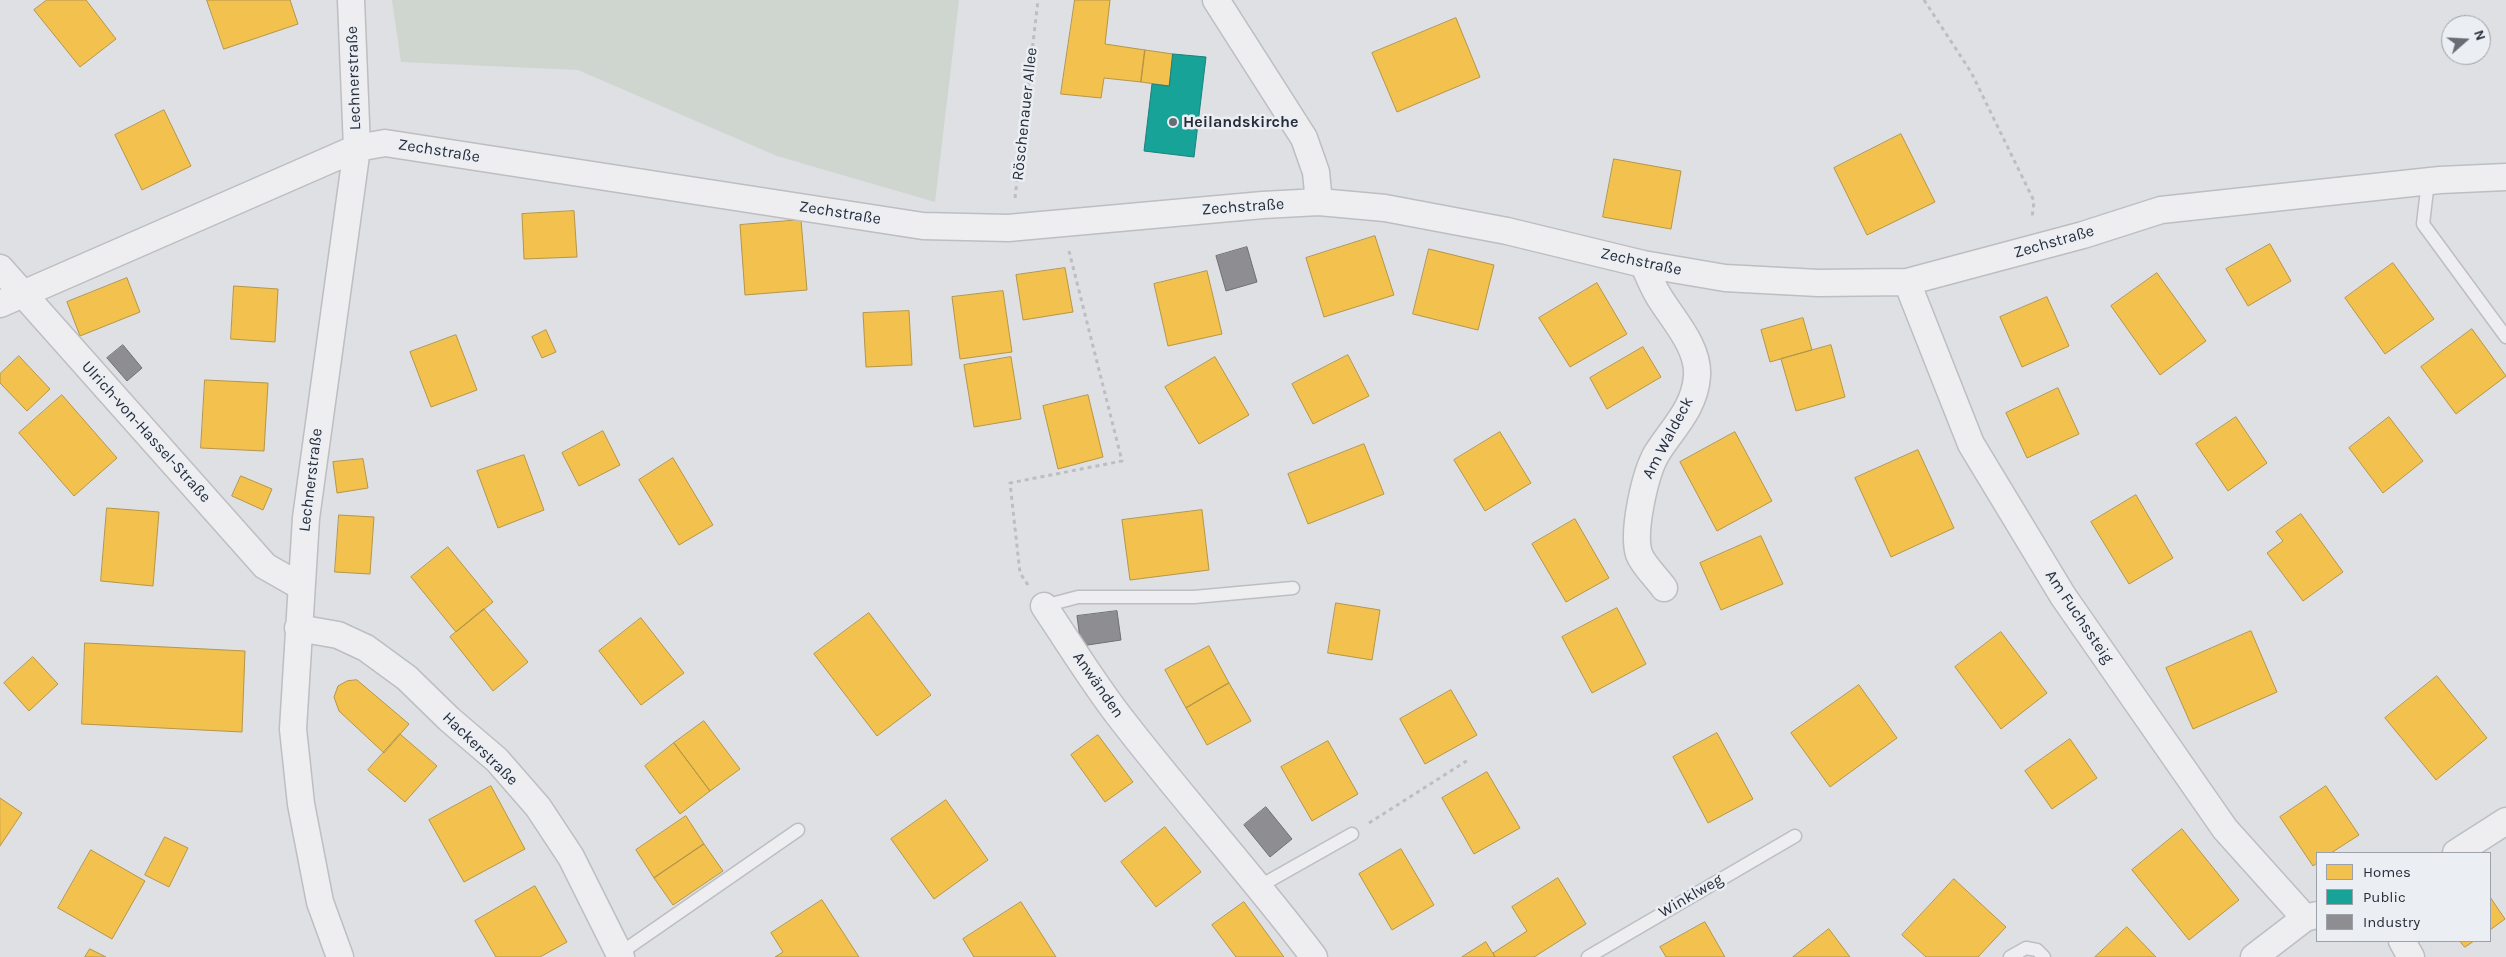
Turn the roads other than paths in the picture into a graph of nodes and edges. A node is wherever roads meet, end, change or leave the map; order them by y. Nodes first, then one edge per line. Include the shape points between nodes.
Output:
1 (351, 0) edge
2 (1216, 0) edge
3 (357, 148) junction
4 (2506, 177) edge
5 (2428, 181) junction
6 (1319, 202) junction
7 (1642, 264) junction
8 (0, 268) edge
9 (1908, 282) junction
10 (12, 300) edge
11 (2506, 337) edge
12 (300, 586) junction
13 (1293, 588) dead end
14 (1664, 588) dead end
15 (1044, 606) joint
16 (298, 628) junction
17 (2506, 821) edge
18 (798, 830) dead end
19 (1352, 834) road end
20 (1795, 836) dead end
21 (2458, 852) edge
22 (1260, 886) junction
23 (2311, 916) edge
24 (2403, 942) edge
25 (620, 955) edge
26 (340, 957) edge
27 (1314, 957) edge
28 (1588, 957) edge
29 (2010, 957) edge
30 (2044, 957) edge
31 (2254, 957) edge
32 (2411, 957) edge

1 - 3 street, Lechnerstraße
2 - 6 street via 1304,138 1316,172
3 - 6 street, Zechstraße via 385,143 923,226 1008,228
3 - 10 street, Zechstraße
3 - 12 street, Lechnerstraße via 306,518
4 - 5 street, Zechstraße
5 - 9 street, Zechstraße via 2161,210 2083,235
5 - 11 lane via 2423,224
6 - 7 street, Zechstraße via 1385,208 1507,231
7 - 9 street, Zechstraße via 1725,278 1818,283
7 - 14 street, Am Waldeck via 1657,294 1689,342 1697,376 1690,403 1656,454 1643,485 1638,520 1639,554
8 - 10 street, Ulrich-von-Hassel-Straße
9 - 23 street, Am Fuchssteig via 1971,444 2062,596 2225,830
10 - 12 street, Ulrich-von-Hassel-Straße via 265,566
12 - 16 street, Lechnerstraße
13 - 15 lane via 1194,597 1078,597
15 - 22 street, Anwänden via 1117,713 1188,803
16 - 25 street, Hackerstraße via 338,636 366,648 408,678 497,760 538,807 571,857
16 - 26 street, Lechnerstraße via 293,730 301,804 320,902
17 - 21 street
18 - 25 lane
19 - 22 lane
20 - 28 lane, Winklweg
22 - 27 street, Anwänden
23 - 31 street
24 - 32 street
29 - 30 lane via 2026,948 2037,950

